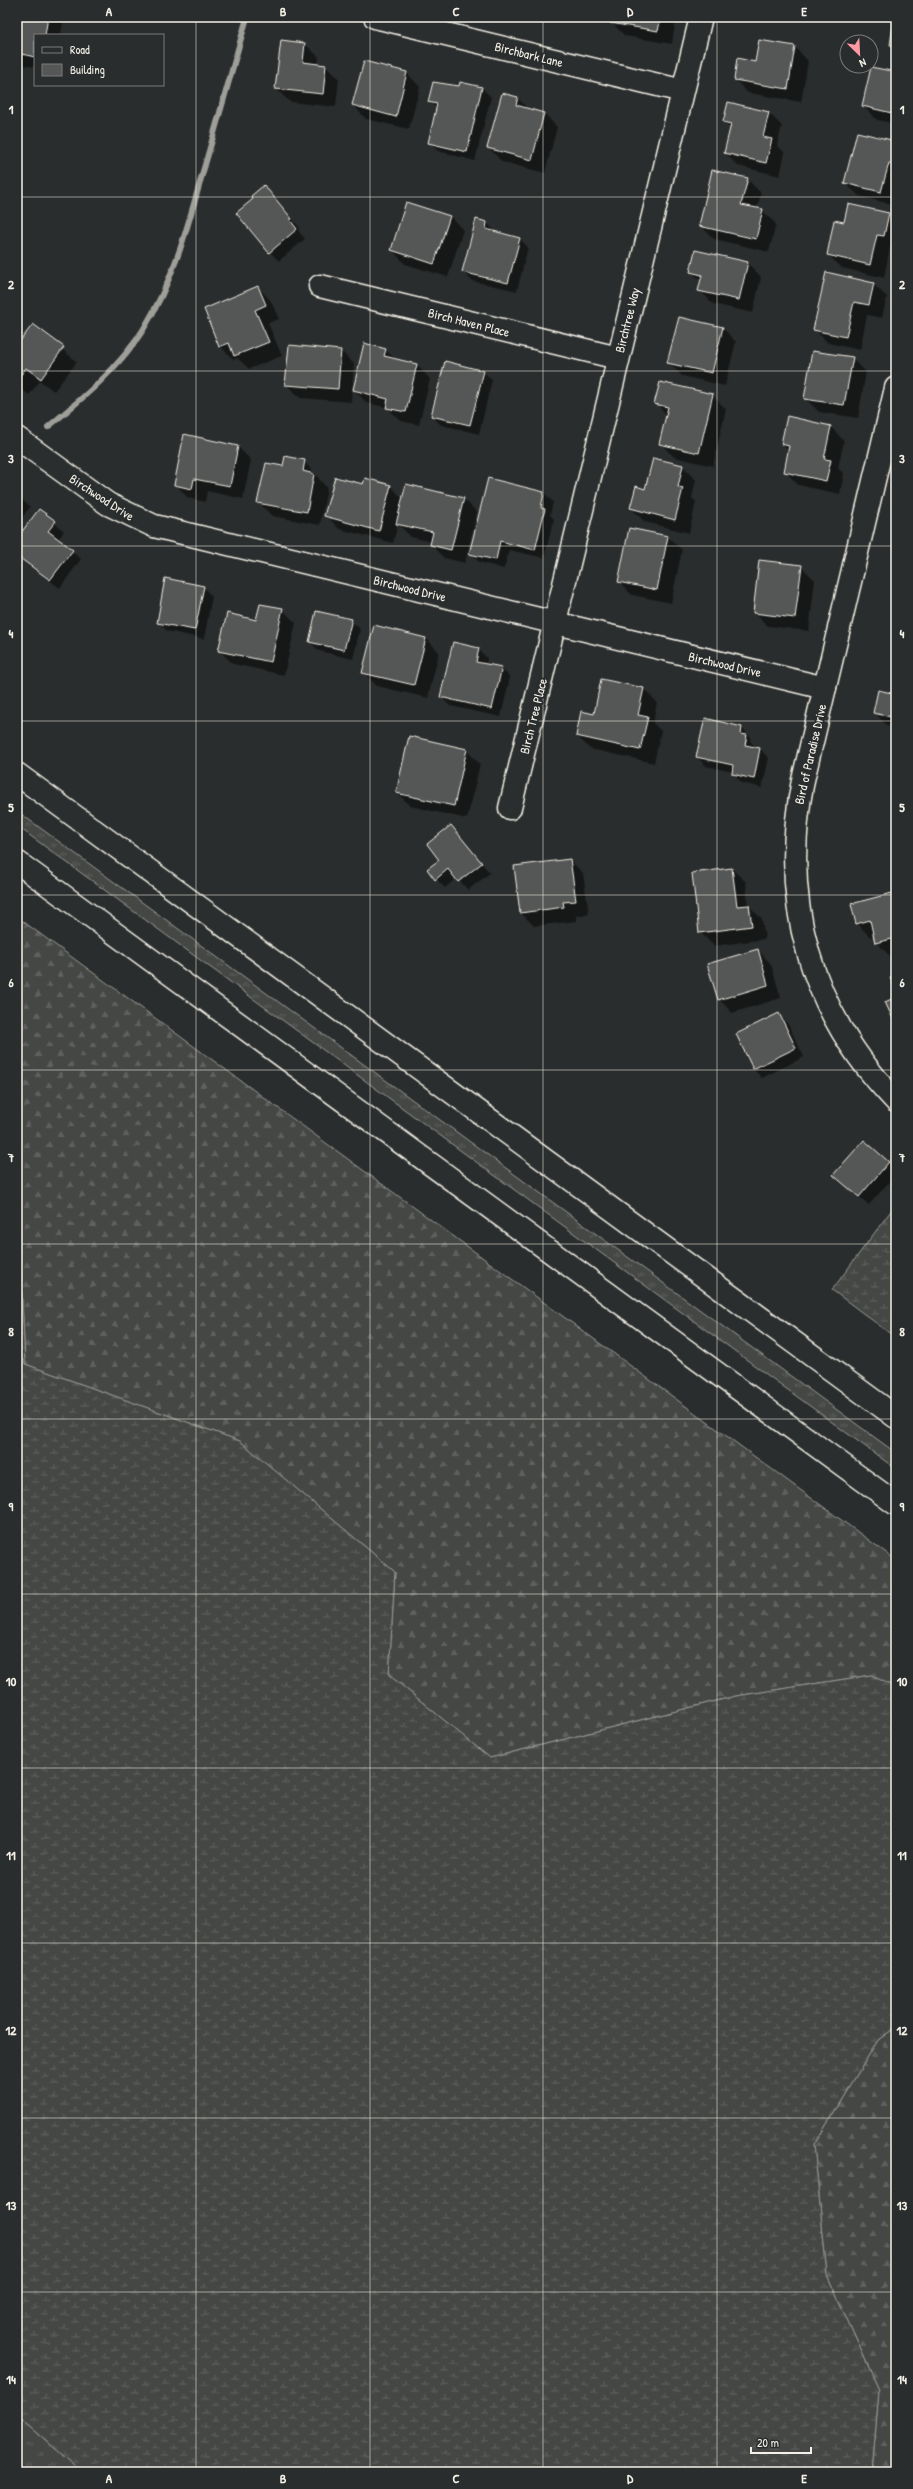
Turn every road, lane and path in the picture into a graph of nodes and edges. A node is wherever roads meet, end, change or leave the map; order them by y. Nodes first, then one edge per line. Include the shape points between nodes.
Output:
1 (375, 17) edge
2 (701, 17) edge
3 (683, 91) junction
4 (320, 286) dead end
5 (618, 358) junction
6 (896, 388) edge
7 (17, 438) edge
8 (556, 624) junction
9 (825, 688) junction
10 (17, 774) edge
11 (510, 808) dead end
12 (17, 862) edge
13 (896, 1101) edge
14 (896, 1417) edge
15 (896, 1504) edge

1 - 3 main road, Birchbark Lane
2 - 3 main road, Birchtree Way
3 - 5 main road, Birchtree Way
4 - 5 main road, Birch Haven Place
5 - 8 main road, Birchtree Way
6 - 9 main road, Bird of Paradise Drive
7 - 8 main road, Birchwood Drive via 108,504 143,522
8 - 9 main road, Birchwood Drive
8 - 11 main road, Birch Tree Place
9 - 13 main road, Bird of Paradise Drive via 796,821 794,869 798,915 813,968 836,1022 864,1066
10 - 14 main road
12 - 15 main road

